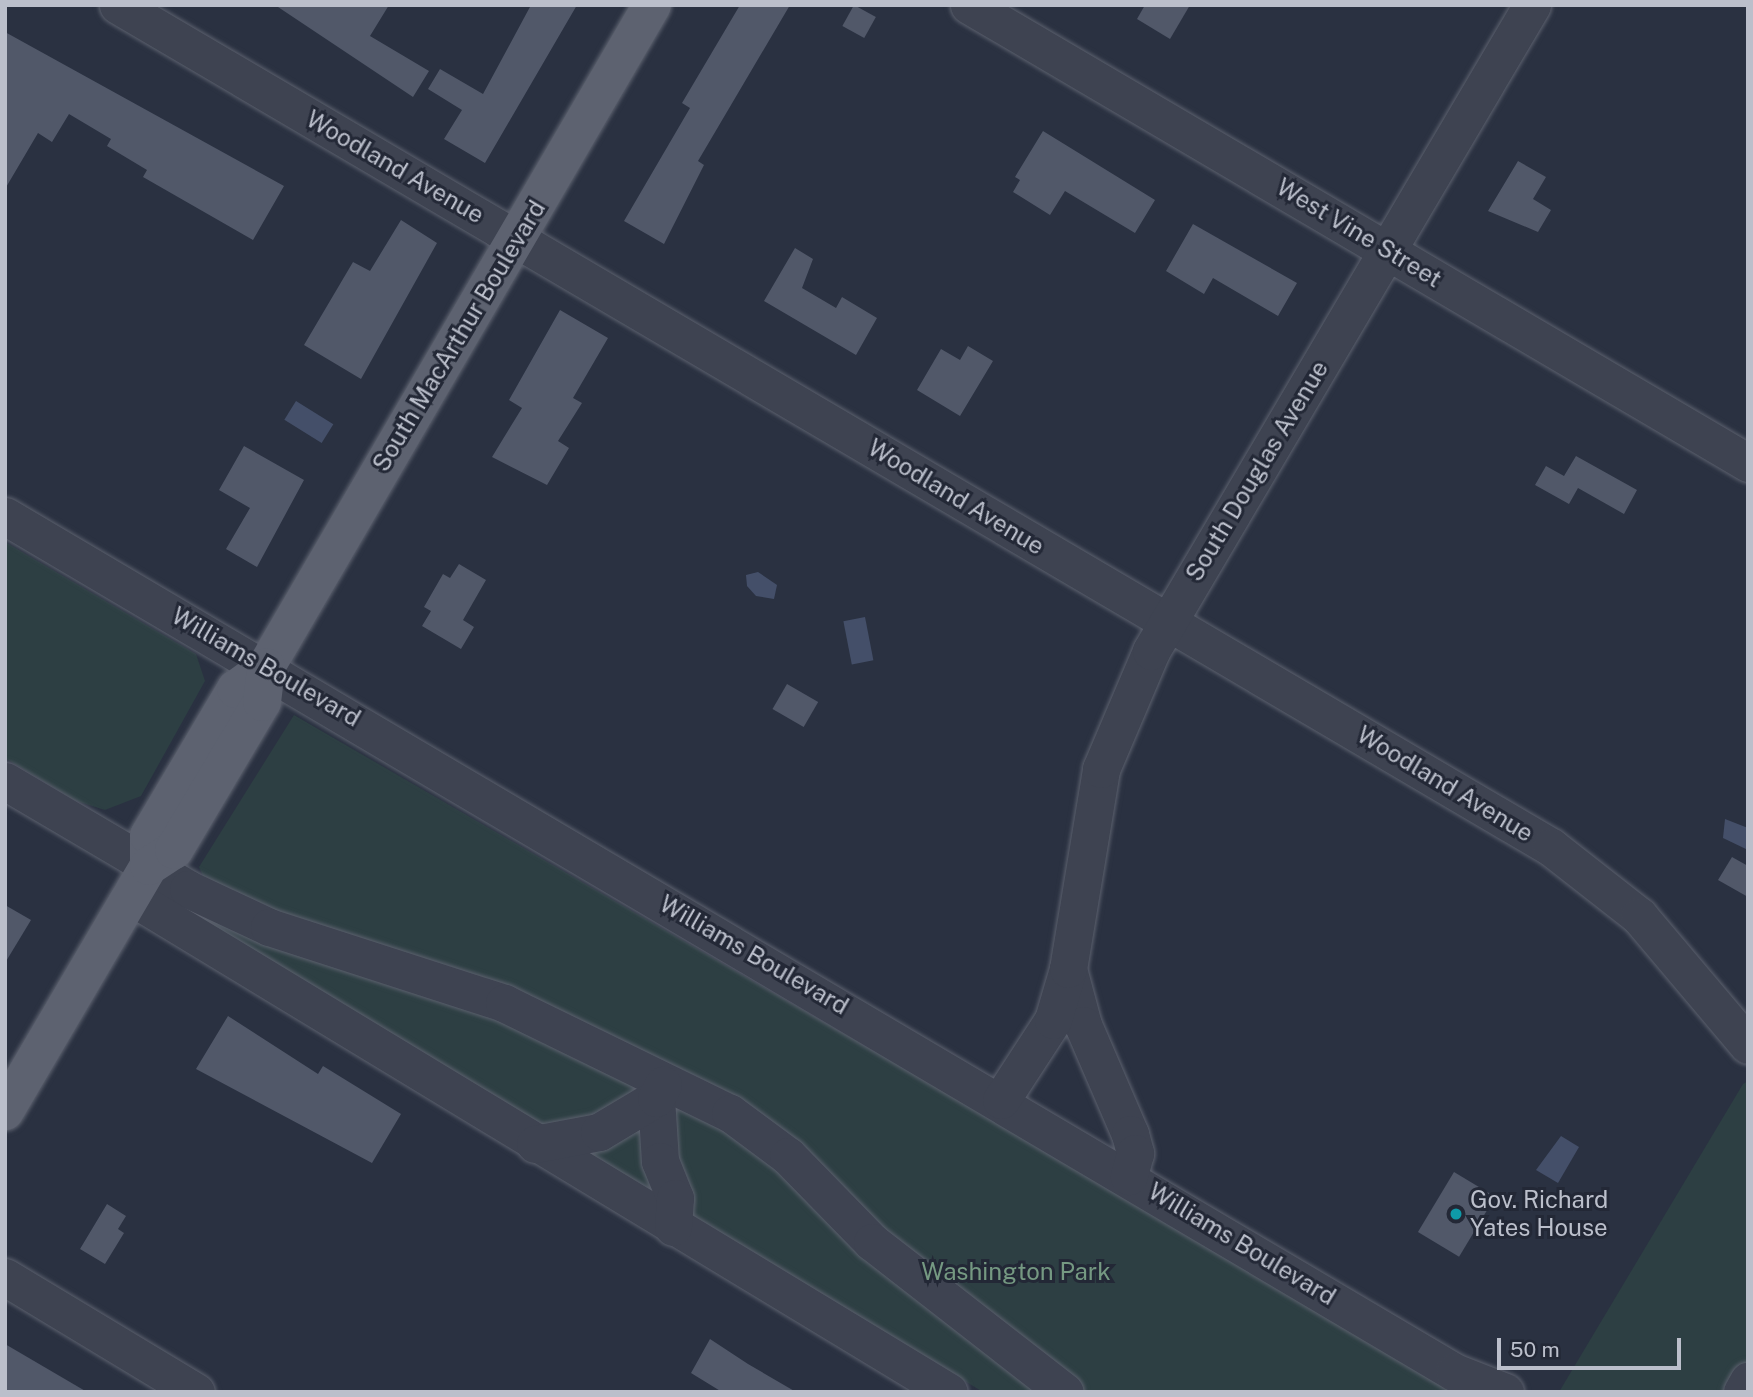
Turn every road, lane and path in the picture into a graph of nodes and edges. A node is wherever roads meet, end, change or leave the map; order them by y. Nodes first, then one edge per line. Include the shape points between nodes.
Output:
1 (118, 5) edge
2 (652, 5) edge
3 (969, 5) edge
4 (1532, 5) edge
5 (517, 239) junction
6 (1389, 251) junction
7 (1748, 463) edge
8 (5, 516) edge
9 (1168, 622) junction
10 (266, 667) junction
11 (5, 781) edge
12 (139, 881) junction
13 (1068, 970) junction
14 (1748, 1045) edge
15 (659, 1091) junction
16 (1001, 1100) junction
17 (5, 1111) edge
18 (535, 1144) junction
19 (1129, 1176) junction
20 (673, 1227) junction
21 (5, 1277) edge
22 (1748, 1381) edge
23 (196, 1392) edge
24 (948, 1392) edge
25 (1065, 1392) edge
26 (1505, 1392) edge
27 (1742, 1392) edge

1 - 5 street, Woodland Avenue
2 - 5 main road, South MacArthur Boulevard
3 - 6 street, West Vine Street
4 - 6 street, South Douglas Avenue
5 - 9 street, Woodland Avenue
5 - 10 main road, South MacArthur Boulevard
6 - 7 street, West Vine Street
6 - 9 street, South Douglas Avenue
8 - 10 street, Williams Boulevard
9 - 13 street, South Douglas Avenue via 1101,768
9 - 14 street, Woodland Avenue via 1496,813 1594,878 1639,916
10 - 12 main road, South MacArthur Boulevard via 236,690 149,836
10 - 16 street, Williams Boulevard
11 - 12 street
12 - 15 street via 504,1003
12 - 17 main road, South MacArthur Boulevard
12 - 18 street
13 - 16 street, South Douglas Avenue via 1053,1020
13 - 19 street, South Douglas Avenue via 1083,1025 1130,1134 1135,1153
15 - 18 street via 599,1132
15 - 20 street via 660,1161 675,1198
15 - 25 street via 730,1113 788,1156 872,1242
16 - 19 street, Williams Boulevard
18 - 20 street
19 - 26 street, Williams Boulevard via 1454,1372
20 - 24 street
21 - 23 street
22 - 27 street

